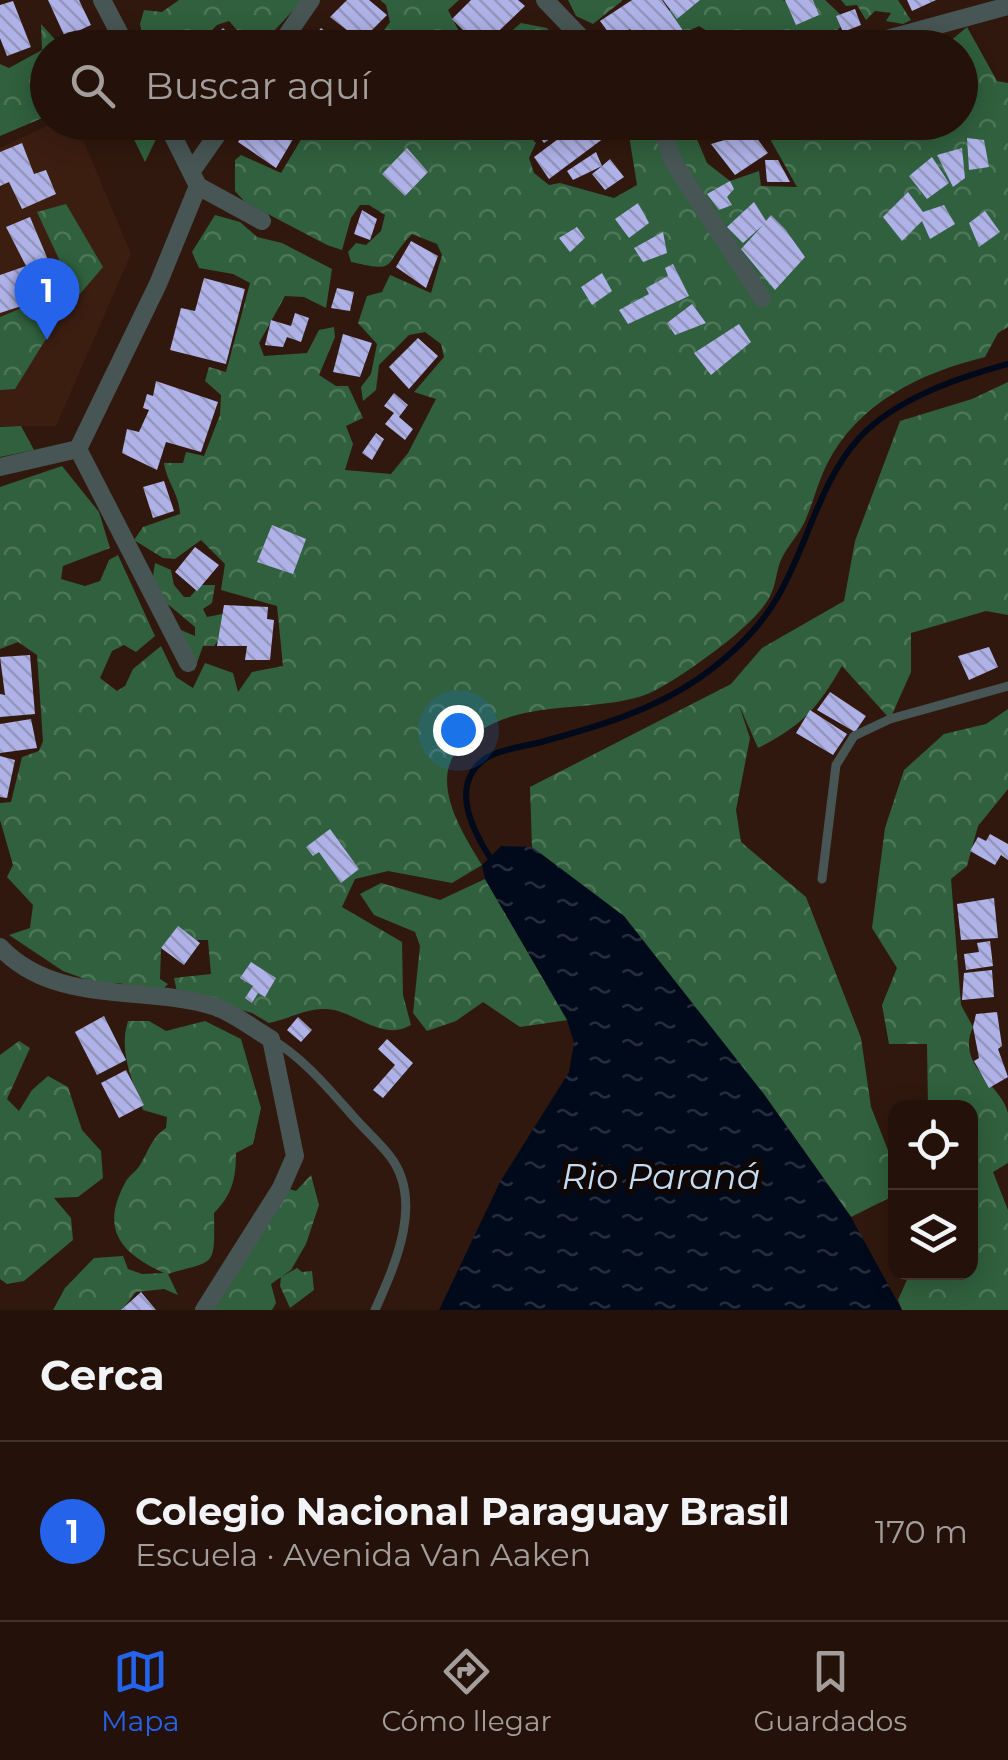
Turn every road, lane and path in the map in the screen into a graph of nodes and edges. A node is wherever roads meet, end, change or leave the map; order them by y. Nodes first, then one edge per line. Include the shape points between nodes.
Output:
1 (102, 0) edge
2 (311, 0) edge
3 (545, 0) edge
4 (1008, 6) edge
5 (118, 30) edge
6 (290, 30) edge
7 (574, 30) edge
8 (920, 30) edge
9 (175, 140) edge
10 (216, 140) edge
11 (667, 140) edge
12 (195, 179) junction
13 (262, 221) dead end
14 (762, 298) dead end
15 (78, 449) junction
16 (0, 467) edge
17 (188, 662) dead end
18 (1008, 686) edge
19 (822, 879) dead end
20 (0, 946) edge
21 (271, 1039) junction
22 (204, 1310) edge
23 (375, 1310) edge

1 - 5 street
2 - 6 street
3 - 7 street
4 - 8 street
9 - 12 street
10 - 12 street
11 - 14 street via 672,160
12 - 13 street
12 - 15 street via 158,284
15 - 16 street
15 - 17 street
18 - 19 lane via 854,736 836,765
20 - 21 street via 55,980 218,1008
21 - 22 street via 295,1156
21 - 23 lane via 314,1071 390,1157 403,1182 406,1217

